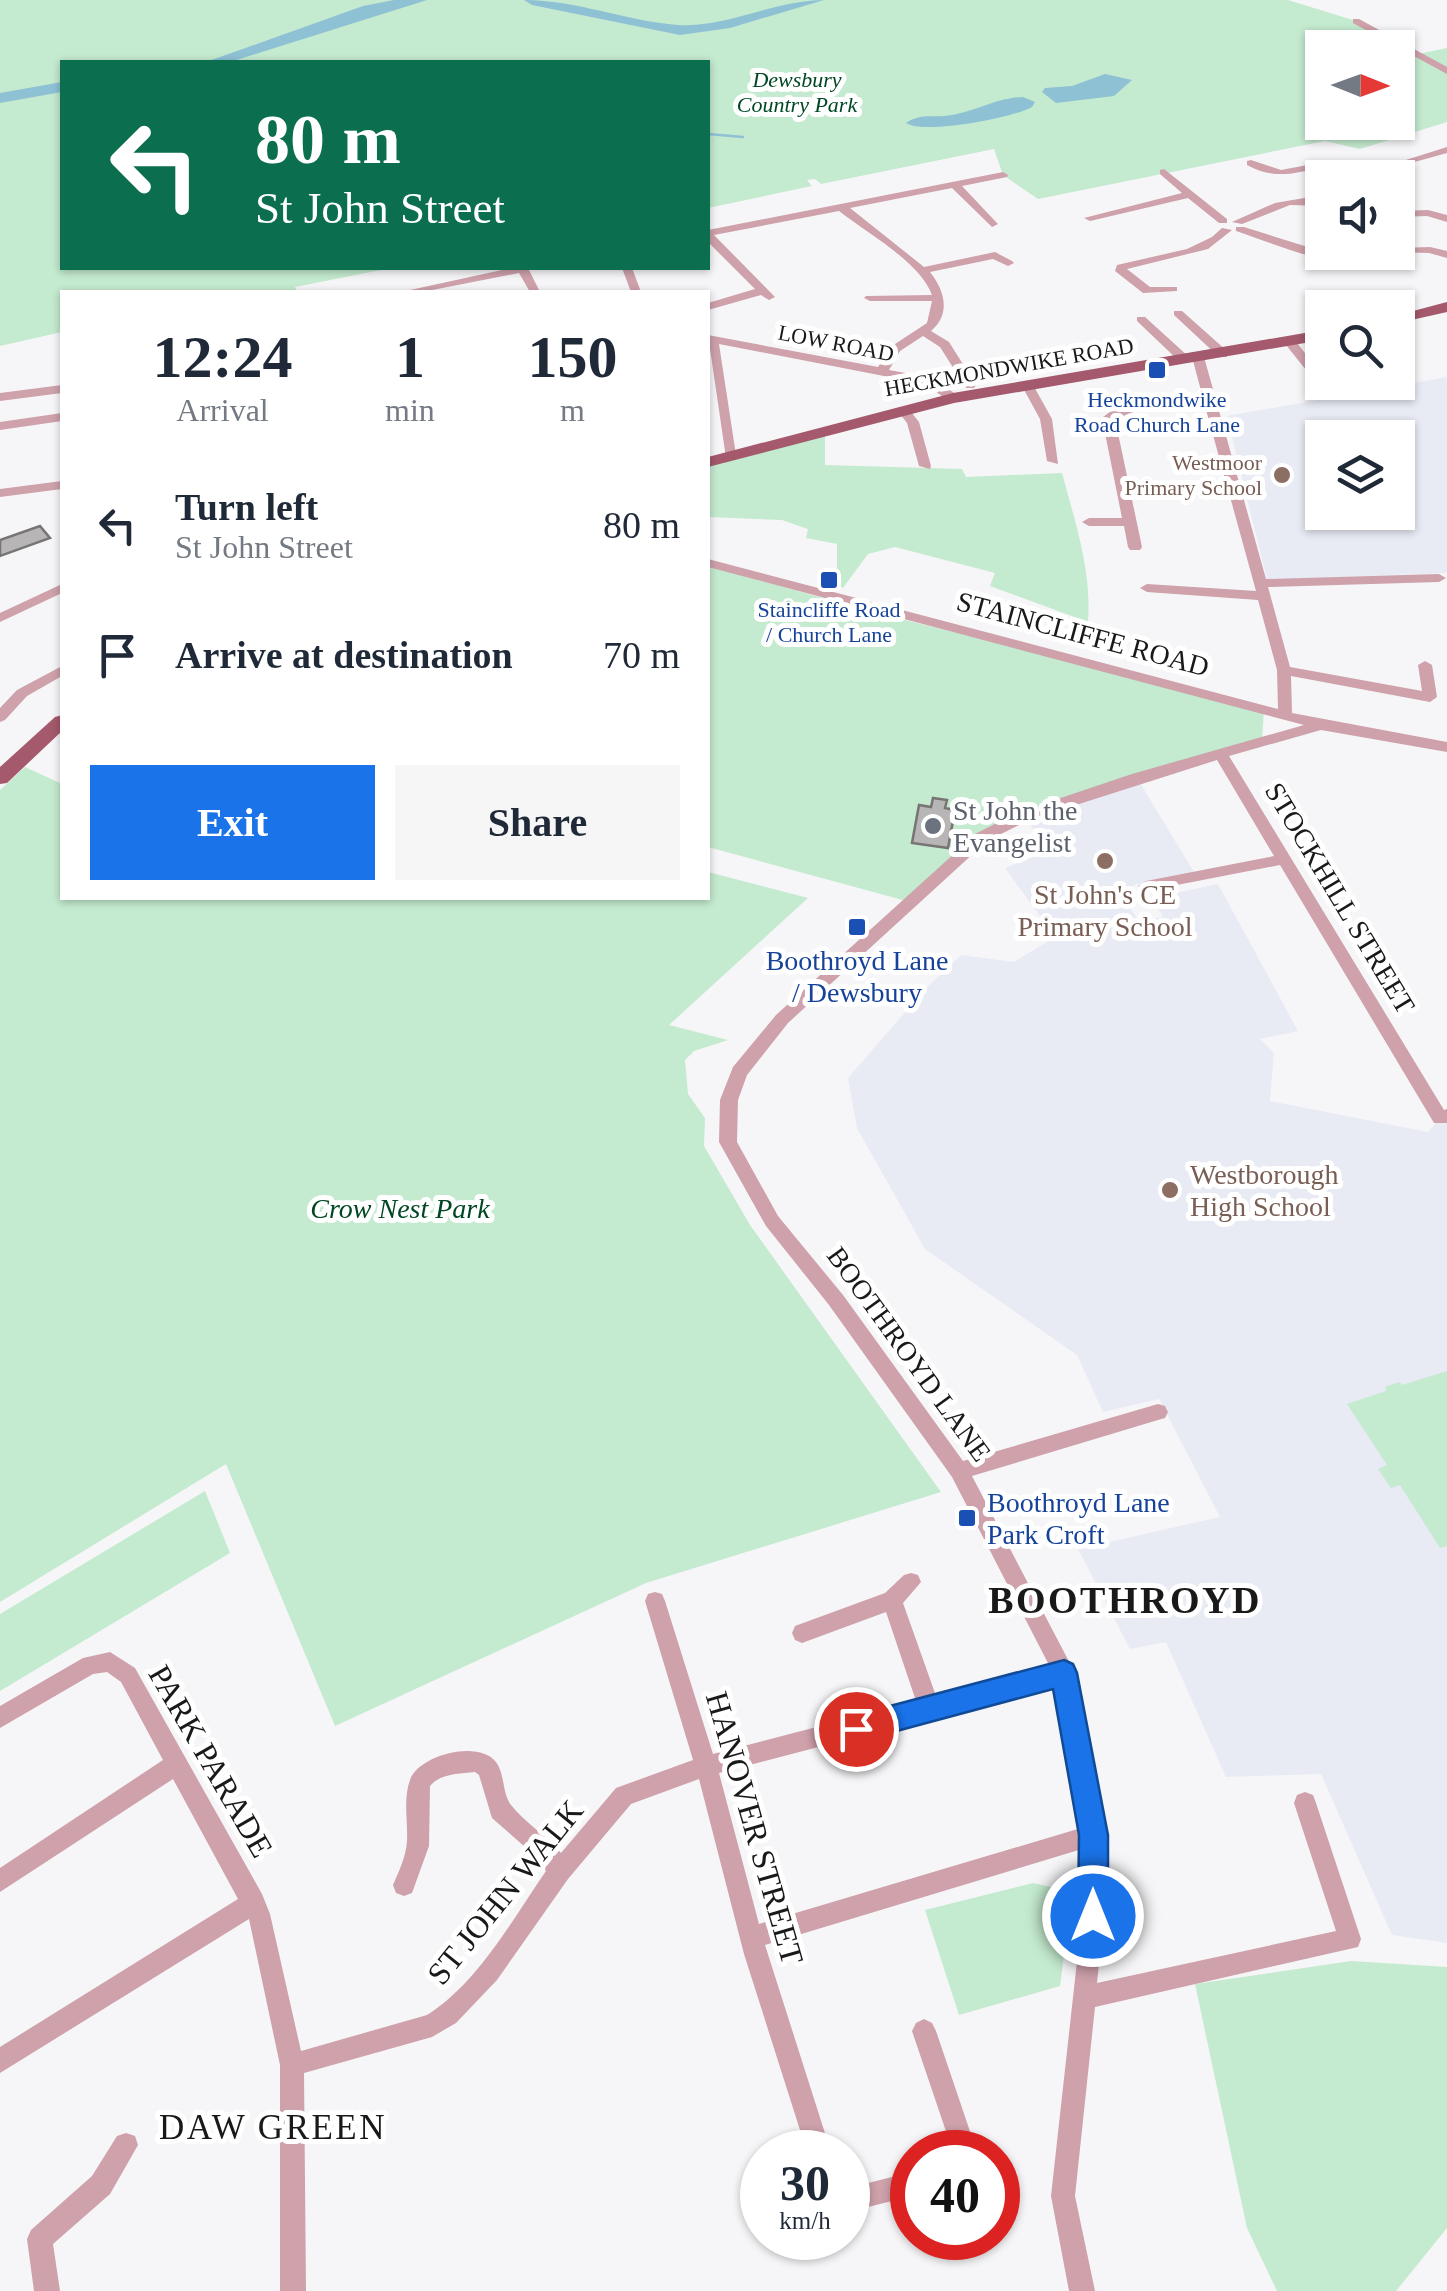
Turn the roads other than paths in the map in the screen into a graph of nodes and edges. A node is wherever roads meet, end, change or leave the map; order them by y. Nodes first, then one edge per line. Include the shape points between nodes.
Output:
1 (1356, 21) dead end
2 (1447, 70) edge
3 (1447, 150) edge
4 (1411, 160) dead end
5 (1251, 163) dead end
6 (1305, 169) edge
7 (1164, 172) dead end
8 (1003, 174) dead end
9 (1285, 174) junction
10 (954, 184) junction
11 (1302, 190) junction
12 (1305, 192) edge
13 (1190, 194) junction
14 (840, 206) junction
15 (1415, 213) edge
16 (1090, 218) dead end
17 (1447, 218) edge
18 (992, 224) dead end
19 (1224, 225) junction
20 (1239, 225) junction
21 (710, 234) edge
22 (710, 236) edge
23 (1415, 250) edge
24 (1305, 252) edge
25 (1447, 255) edge
26 (1008, 263) dead end
27 (515, 270) edge
28 (920, 271) junction
29 (1173, 289) dead end
30 (426, 290) edge
31 (870, 298) dead end
32 (938, 298) junction
33 (710, 306) edge
34 (1447, 308) edge
35 (1178, 313) dead end
36 (1415, 315) edge
37 (1141, 319) dead end
38 (924, 332) junction
39 (710, 339) edge
40 (1305, 339) edge
41 (1290, 342) junction
42 (1223, 354) junction
43 (1191, 359) junction
44 (1305, 360) edge
45 (882, 372) junction
46 (970, 385) dead end
47 (1028, 386) junction
48 (60, 389) edge
49 (712, 394) edge
50 (0, 398) edge
51 (953, 398) junction
52 (1211, 402) junction
53 (903, 410) junction
54 (60, 417) edge
55 (0, 426) edge
56 (730, 456) junction
57 (710, 461) edge
58 (1053, 461) dead end
59 (925, 466) dead end
60 (60, 485) edge
61 (0, 493) edge
62 (1088, 522) dead end
63 (1129, 522) junction
64 (1135, 547) dead end
65 (710, 563) edge
66 (1440, 578) dead end
67 (1146, 588) dead end
68 (60, 589) edge
69 (1262, 590) junction
70 (2, 615) edge
71 (1425, 665) dead end
72 (1284, 670) junction
73 (60, 671) edge
74 (1264, 709) junction
75 (1285, 714) junction
76 (1, 716) edge
77 (60, 723) edge
78 (19, 724) dead end
79 (1321, 725) junction
80 (1262, 740) junction
81 (1447, 747) edge
82 (1220, 753) junction
83 (0, 778) edge
84 (1285, 858) junction
85 (1146, 886) dead end
86 (1447, 1116) edge
87 (1158, 1412) dead end
88 (959, 1471) junction
89 (911, 1582) dead end
90 (892, 1600) junction
91 (656, 1602) dead end
92 (802, 1633) dead end
93 (1064, 1673) junction
94 (930, 1710) junction
95 (0, 1718) edge
96 (176, 1764) junction
97 (706, 1766) junction
98 (1305, 1803) dead end
99 (1093, 1835) junction
100 (560, 1871) junction
101 (0, 1881) edge
102 (404, 1885) dead end
103 (254, 1902) junction
104 (753, 1937) junction
105 (1084, 1998) junction
106 (924, 2030) dead end
107 (0, 2061) edge
108 (292, 2065) junction
109 (812, 2130) edge
110 (958, 2130) edge
111 (126, 2144) dead end
112 (1076, 2289) edge
113 (47, 2291) edge
114 (293, 2291) edge

1 - 2 street
3 - 4 street
5 - 9 street
6 - 9 street
7 - 13 street
8 - 10 street
9 - 11 street
10 - 14 street
10 - 18 street
11 - 12 street
11 - 20 street
13 - 16 street
13 - 19 street
14 - 21 street
14 - 28 street
15 - 17 street
19 - 20 street
19 - 29 street via 1214,242 1199,249 1121,266 1148,292
20 - 24 street
22 - 33 street via 766,294
23 - 25 street
26 - 28 street via 994,255
27 - 30 street
28 - 32 street
31 - 32 street
32 - 38 street
34 - 36 main road
35 - 42 street
37 - 43 street
38 - 45 street via 896,349
38 - 46 street via 945,345
39 - 45 street, LOW ROAD
39 - 49 street
40 - 41 main road, HECKMONDWIKE ROAD
41 - 42 main road, HECKMONDWIKE ROAD
41 - 44 street
42 - 43 main road, HECKMONDWIKE ROAD
43 - 47 main road, HECKMONDWIKE ROAD
43 - 52 street
45 - 51 street, LOW ROAD via 929,381
47 - 51 main road, HECKMONDWIKE ROAD
47 - 58 street via 1046,419
48 - 50 street
49 - 56 street
51 - 53 main road, HECKMONDWIKE ROAD
52 - 63 street via 1144,404 1108,418
52 - 69 street
53 - 56 main road, HECKMONDWIKE ROAD
53 - 59 street
54 - 55 street
56 - 57 main road, HECKMONDWIKE ROAD
60 - 61 street
62 - 63 street
63 - 64 street
65 - 74 street, STAINCLIFFE ROAD
66 - 69 street
67 - 69 street
68 - 70 street
69 - 72 street
71 - 72 street via 1430,697
72 - 75 street
73 - 76 street via 22,693
74 - 75 street, STAINCLIFFE ROAD
74 - 80 street
75 - 79 street, STAINCLIFFE ROAD
76 - 78 street
77 - 83 main road
79 - 80 street, BOOTHROYD LANE
79 - 81 street, STAINCLIFFE ROAD
80 - 82 street, BOOTHROYD LANE
82 - 84 street, STOCKHILL STREET
82 - 88 street, BOOTHROYD LANE via 1024,816 982,837 782,1019 740,1072 728,1100 728,1142 772,1221
84 - 85 street
84 - 86 street, STOCKHILL STREET via 1440,1118
87 - 88 street
88 - 93 street, BOOTHROYD LANE
89 - 90 street
90 - 92 street
90 - 94 street
91 - 97 street, HANOVER STREET
93 - 94 street, ST JOHN WALK
93 - 99 street, BOOTHROYD LANE
94 - 97 street, ST JOHN WALK
95 - 96 street, PARK PARADE via 90,1665 110,1662 128,1675
96 - 101 street
96 - 103 street, PARK PARADE
97 - 100 street, ST JOHN WALK via 624,1796
97 - 104 street, HANOVER STREET
98 - 105 street via 1350,1938
99 - 104 street
99 - 105 street, BOOTHROYD LANE
100 - 102 street via 500,1810 488,1768 462,1762 430,1770 414,1791 418,1846
100 - 108 street, ST JOHN WALK via 488,1972 448,2014 432,2025
103 - 107 street
103 - 108 street, PARK PARADE
104 - 109 street, HANOVER STREET
105 - 112 street, BOOTHROYD LANE via 1062,2196
106 - 110 street
108 - 114 street, PARK PARADE
111 - 113 street via 101,2185 40,2239

